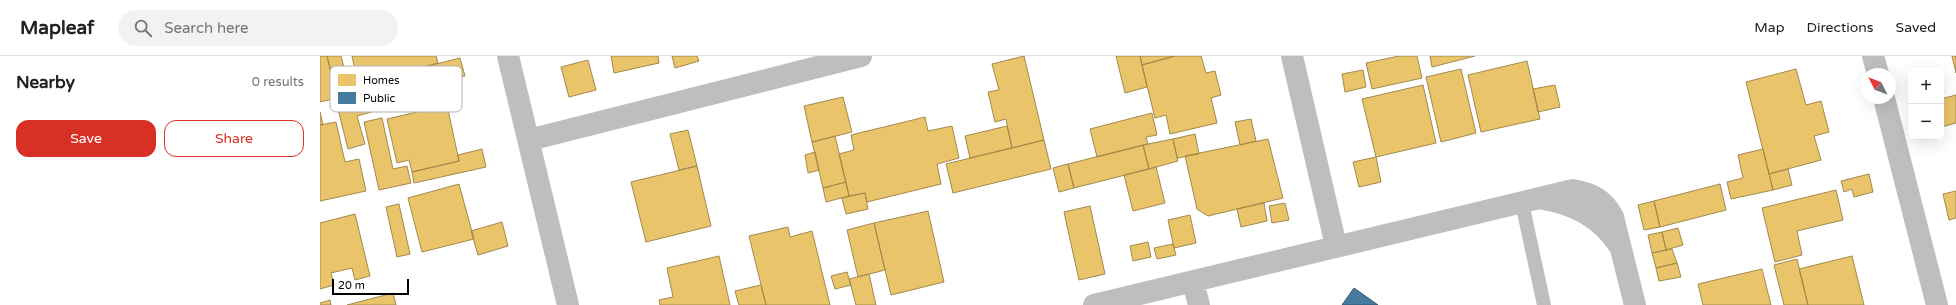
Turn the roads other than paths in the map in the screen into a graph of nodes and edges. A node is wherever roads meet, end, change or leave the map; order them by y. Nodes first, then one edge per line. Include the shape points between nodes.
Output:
1 (508, 56) edge
2 (861, 56) edge
3 (1292, 56) edge
4 (1873, 56) edge
5 (830, 60) edge
6 (1876, 68) edge
7 (1886, 104) edge
8 (529, 140) junction
9 (1532, 201) junction
10 (1336, 246) junction
11 (1194, 282) junction
12 (568, 305) edge
13 (1094, 305) edge
14 (1199, 305) edge
15 (1544, 305) edge
16 (1635, 305) edge
17 (1937, 305) edge

1 - 8 street
2 - 5 street
3 - 10 street
4 - 6 street
5 - 8 street
7 - 17 street
8 - 12 street
9 - 10 street
9 - 15 lane
9 - 16 street via 1573,190 1586,192 1607,206 1613,217
10 - 11 street
11 - 13 street
11 - 14 street

